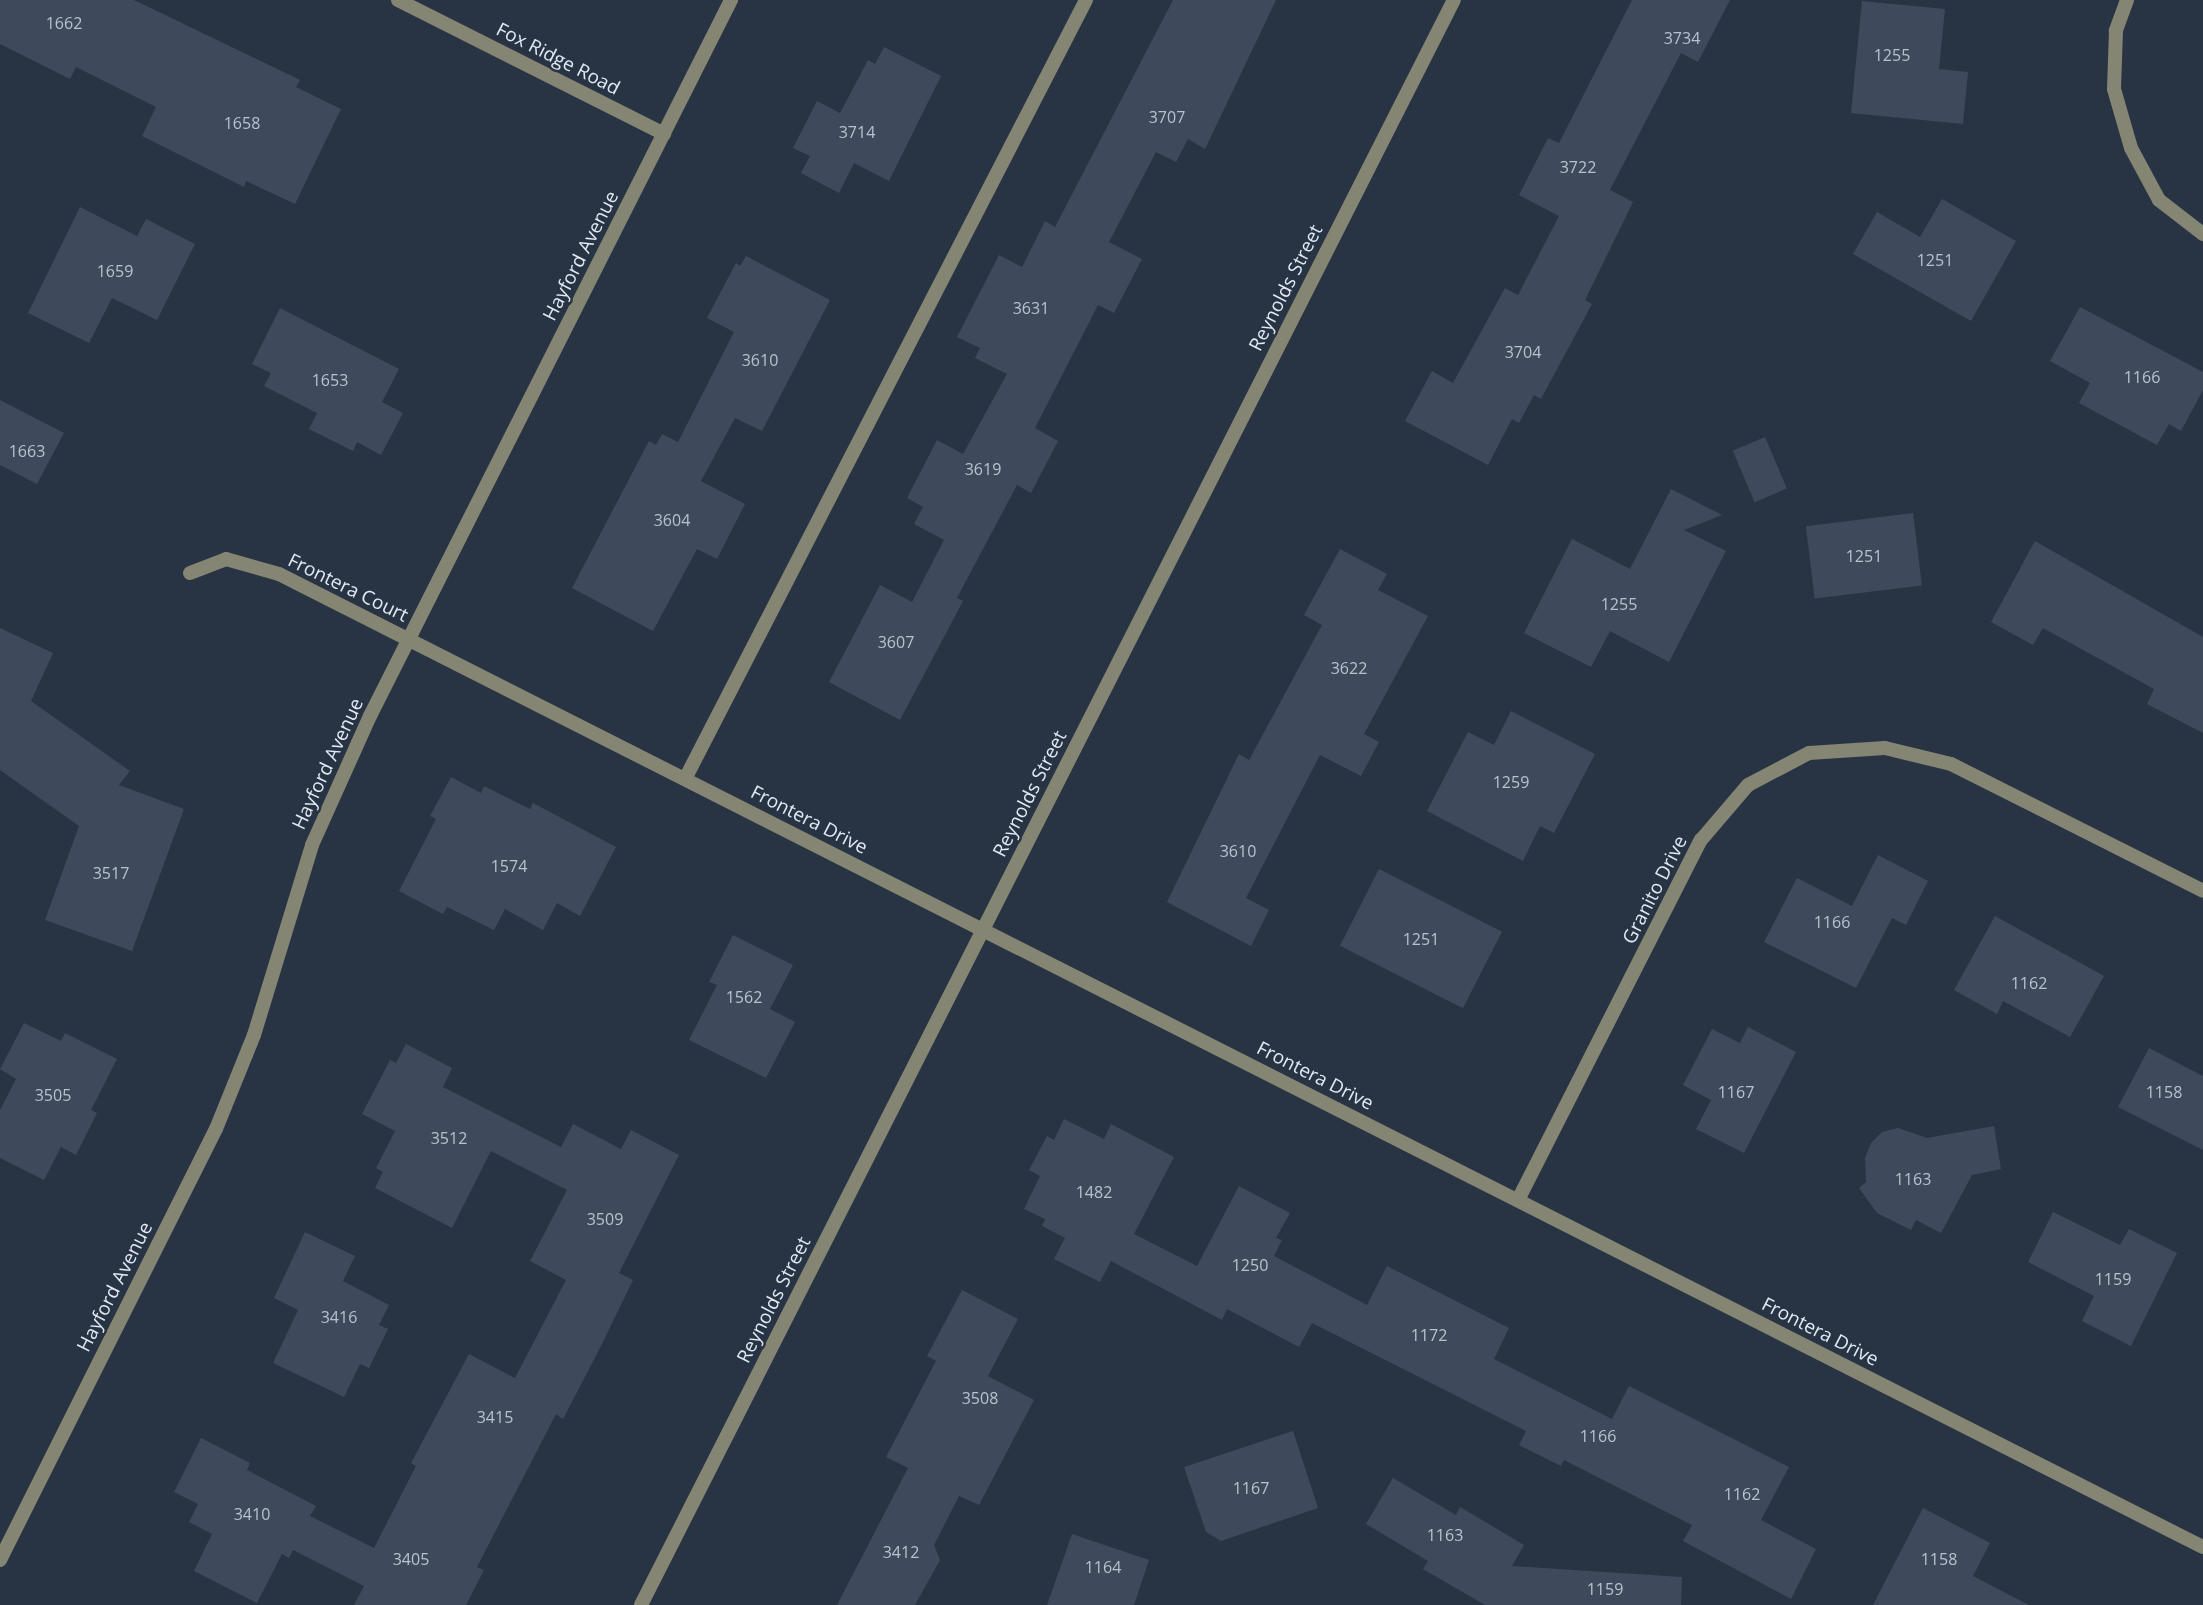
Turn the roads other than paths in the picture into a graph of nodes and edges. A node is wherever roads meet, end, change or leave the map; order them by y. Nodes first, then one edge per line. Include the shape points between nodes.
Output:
1 (398, 0) edge
2 (731, 0) edge
3 (1086, 0) edge
4 (1454, 0) edge
5 (2127, 0) edge
6 (664, 134) junction
7 (2203, 234) edge
8 (190, 573) dead end
9 (409, 639) junction
10 (685, 779) junction
11 (2203, 891) edge
12 (982, 929) junction
13 (1518, 1200) junction
14 (2203, 1547) edge
15 (0, 1560) edge
16 (640, 1605) edge

1 - 6 street, Fox Ridge Road
2 - 6 street, Hayford Avenue
3 - 10 street
4 - 12 street, Reynolds Street
5 - 7 street via 2116,32 2114,89 2131,148 2159,200
6 - 9 street, Hayford Avenue
8 - 9 street, Frontera Court via 226,559 279,574
9 - 10 street, Frontera Drive
9 - 15 street, Hayford Avenue via 312,845 254,1035 216,1129
10 - 12 street, Frontera Drive
11 - 13 street, Granito Drive via 1951,764 1885,748 1809,753 1748,785 1701,840
12 - 13 street, Frontera Drive
12 - 16 street, Reynolds Street
13 - 14 street, Frontera Drive

